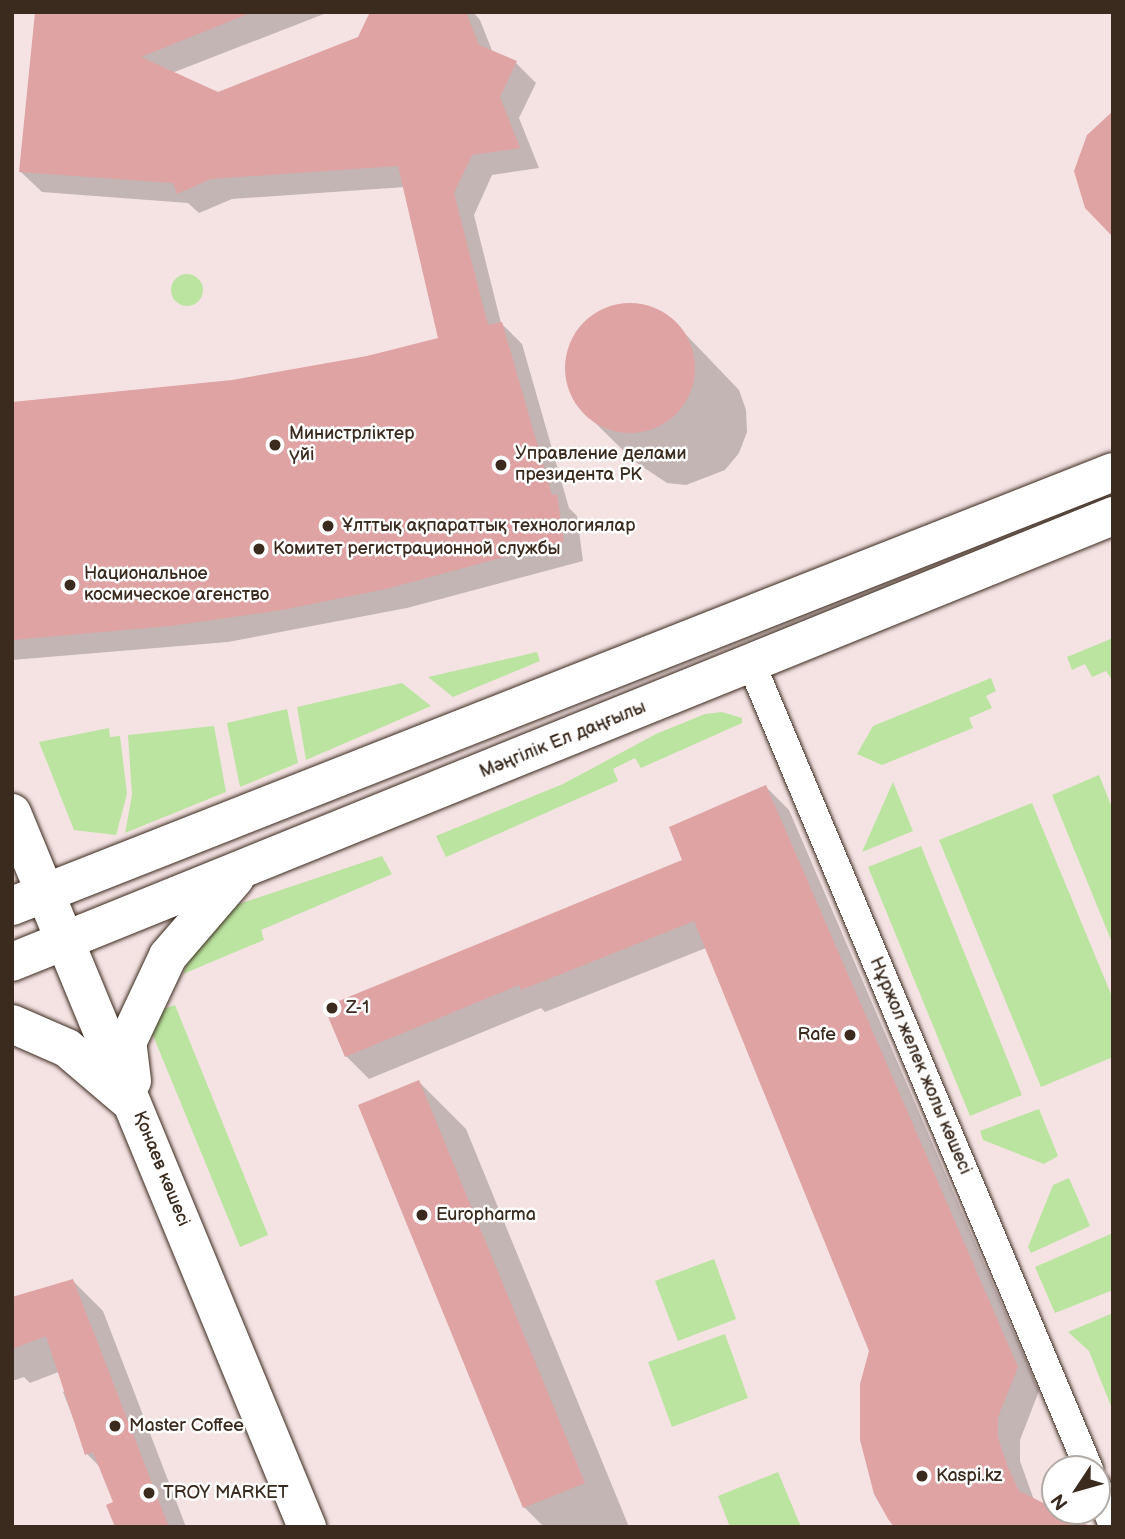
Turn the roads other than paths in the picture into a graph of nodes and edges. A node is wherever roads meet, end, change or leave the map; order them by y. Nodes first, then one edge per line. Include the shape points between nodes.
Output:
1 (1113, 472) edge
2 (1113, 516) edge
3 (751, 663) junction
4 (12, 813) edge
5 (245, 868) junction
6 (28, 900) edge
7 (65, 941) junction
8 (12, 962) edge
9 (12, 1024) edge
10 (136, 1107) junction
11 (1083, 1455) edge
12 (307, 1527) edge

1 - 6 main road
2 - 3 main road, Мәңгілік Ел даңғылы
3 - 5 main road, Мәңгілік Ел даңғылы
3 - 11 street, Нұржол желек жолы көшесі
4 - 6 main road, Қонаев көшесі
5 - 7 main road, Мәңгілік Ел даңғылы
5 - 10 main road via 168,956 152,988 127,1044
6 - 7 main road, Қонаев көшесі
7 - 8 main road, Мәңгілік Ел даңғылы
7 - 10 main road, Қонаев көшесі
9 - 10 main road via 67,1048
10 - 12 main road, Қонаев көшесі

